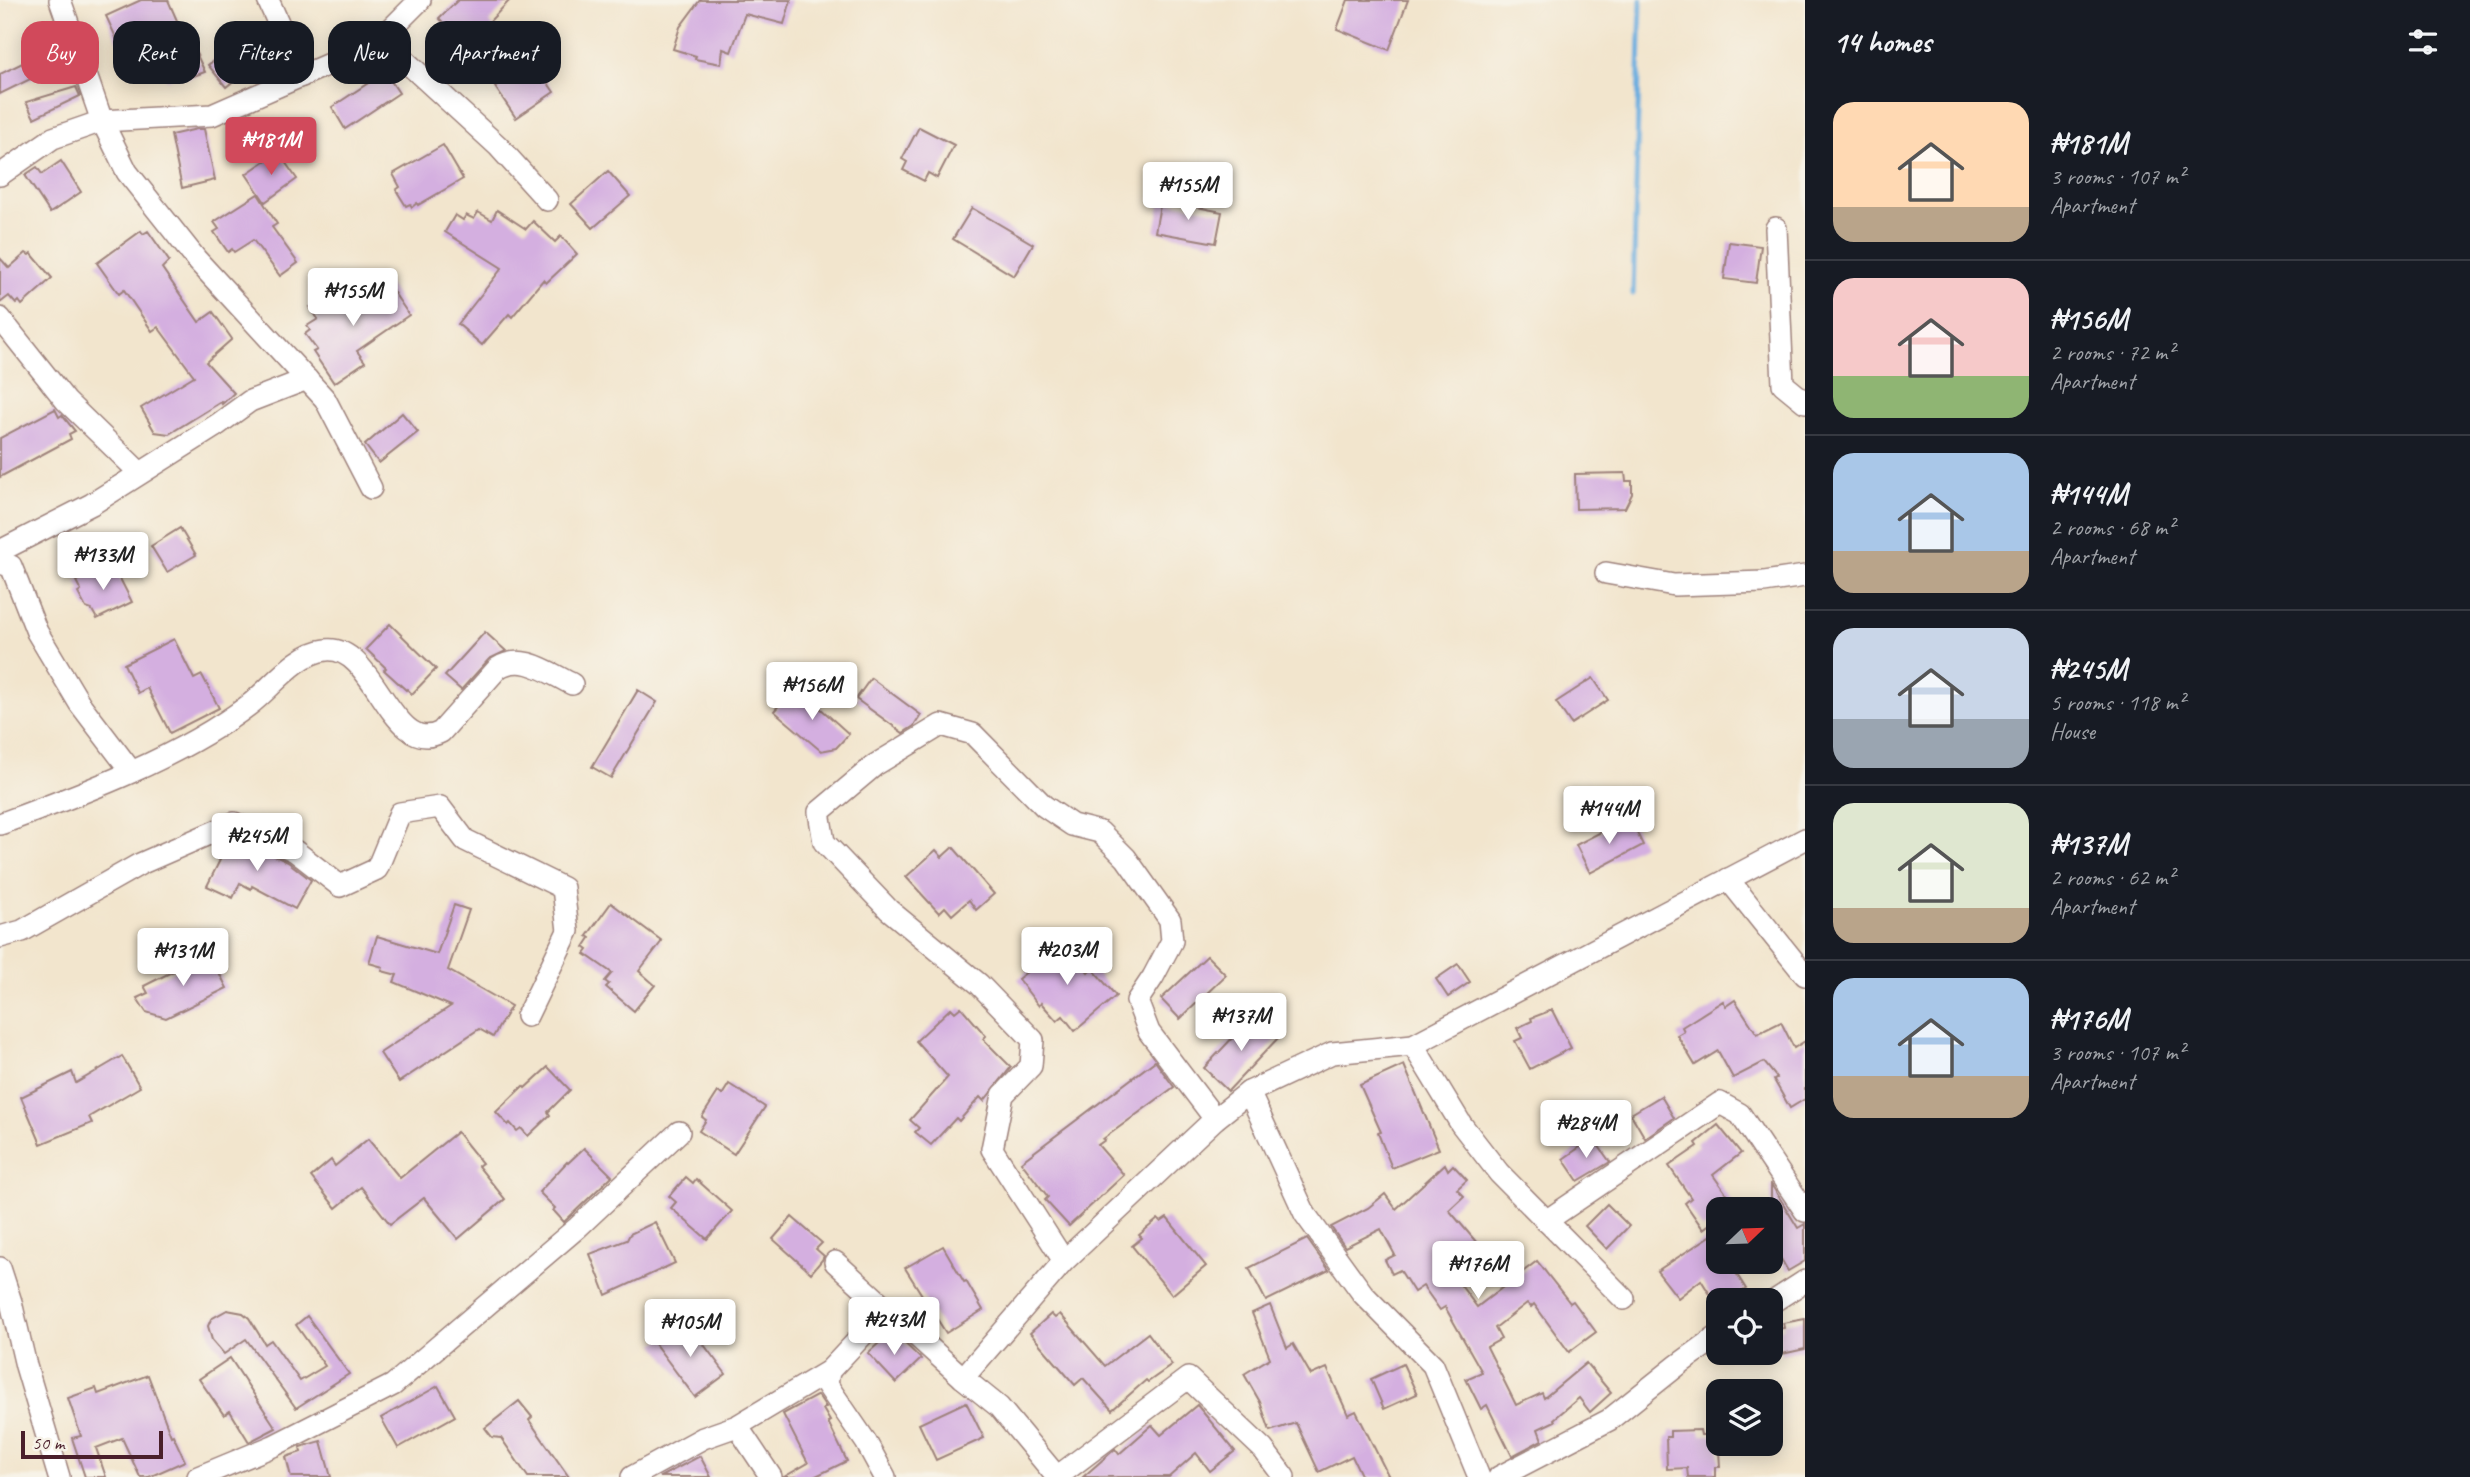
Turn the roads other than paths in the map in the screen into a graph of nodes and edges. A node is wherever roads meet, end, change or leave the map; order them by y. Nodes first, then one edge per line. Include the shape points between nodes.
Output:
1 (60, 0) edge
2 (268, 0) edge
3 (419, 0) edge
4 (277, 21) edge
5 (398, 21) edge
6 (411, 65) edge
7 (284, 84) edge
8 (102, 121) junction
9 (0, 175) edge
10 (547, 200) dead end
11 (1776, 228) dead end
12 (0, 317) edge
13 (307, 379) junction
14 (1805, 402) edge
15 (140, 473) junction
16 (371, 488) dead end
17 (0, 551) edge
18 (0, 563) edge
19 (1606, 573) dead end
20 (1805, 576) edge
21 (572, 684) dead end
22 (131, 771) junction
23 (0, 824) edge
24 (1805, 839) edge
25 (1728, 879) junction
26 (0, 937) edge
27 (1805, 975) edge
28 (527, 1016) dead end
29 (1413, 1045) junction
30 (1249, 1092) junction
31 (1216, 1119) junction
32 (679, 1132) dead end
33 (1805, 1211) edge
34 (1546, 1221) junction
35 (1063, 1261) junction
36 (835, 1262) dead end
37 (0, 1268) edge
38 (1805, 1281) edge
39 (1783, 1295) edge
40 (1624, 1299) dead end
41 (887, 1309) junction
42 (1706, 1344) edge
43 (830, 1371) junction
44 (963, 1378) junction
45 (737, 1426) junction
46 (59, 1477) edge
47 (198, 1477) edge
48 (632, 1477) edge
49 (771, 1477) edge
50 (884, 1477) edge
51 (1284, 1477) edge
52 (1479, 1477) edge
53 (1499, 1477) edge

1 - 8 street
2 - 4 street
3 - 5 street
6 - 10 street via 498,146
7 - 8 street via 212,115
8 - 9 street via 53,138
8 - 13 street via 127,172 196,260
11 - 14 street via 1783,384
12 - 15 street via 66,401
13 - 15 street via 250,401
13 - 16 street via 325,399
15 - 17 street via 92,504
18 - 22 street via 11,566 37,632 80,704
19 - 20 street via 1674,586
21 - 22 street via 523,661 507,663 441,732 422,736 399,720 364,669 346,654 330,649 299,662 224,723
22 - 23 street
24 - 25 street
25 - 27 street
25 - 29 street
26 - 28 street via 22,931 140,864 234,823 295,851 340,886 377,869 400,813 440,807 465,840 563,888 568,931
29 - 30 street via 1332,1053
29 - 34 street via 1499,1174
30 - 31 street
30 - 52 street via 1305,1214 1363,1294 1433,1365
31 - 35 street
31 - 35 street via 1149,1032 1137,1001 1172,941 1170,920 1126,858 1100,832 1072,825 1044,806 973,734 941,725 875,765 819,812 824,842 889,910 979,984 1033,1040 1031,1066 1003,1095 992,1149
32 - 47 street via 578,1227 393,1385 273,1446
33 - 34 street via 1740,1114 1720,1103
34 - 40 street
35 - 44 street
36 - 41 street
37 - 46 street
38 - 39 street
41 - 43 street
41 - 44 street
42 - 53 street via 1609,1420
43 - 45 street
43 - 50 street via 827,1385
44 - 51 street via 999,1407 1057,1477 1188,1378 1263,1449
45 - 48 street via 703,1438
45 - 49 street

